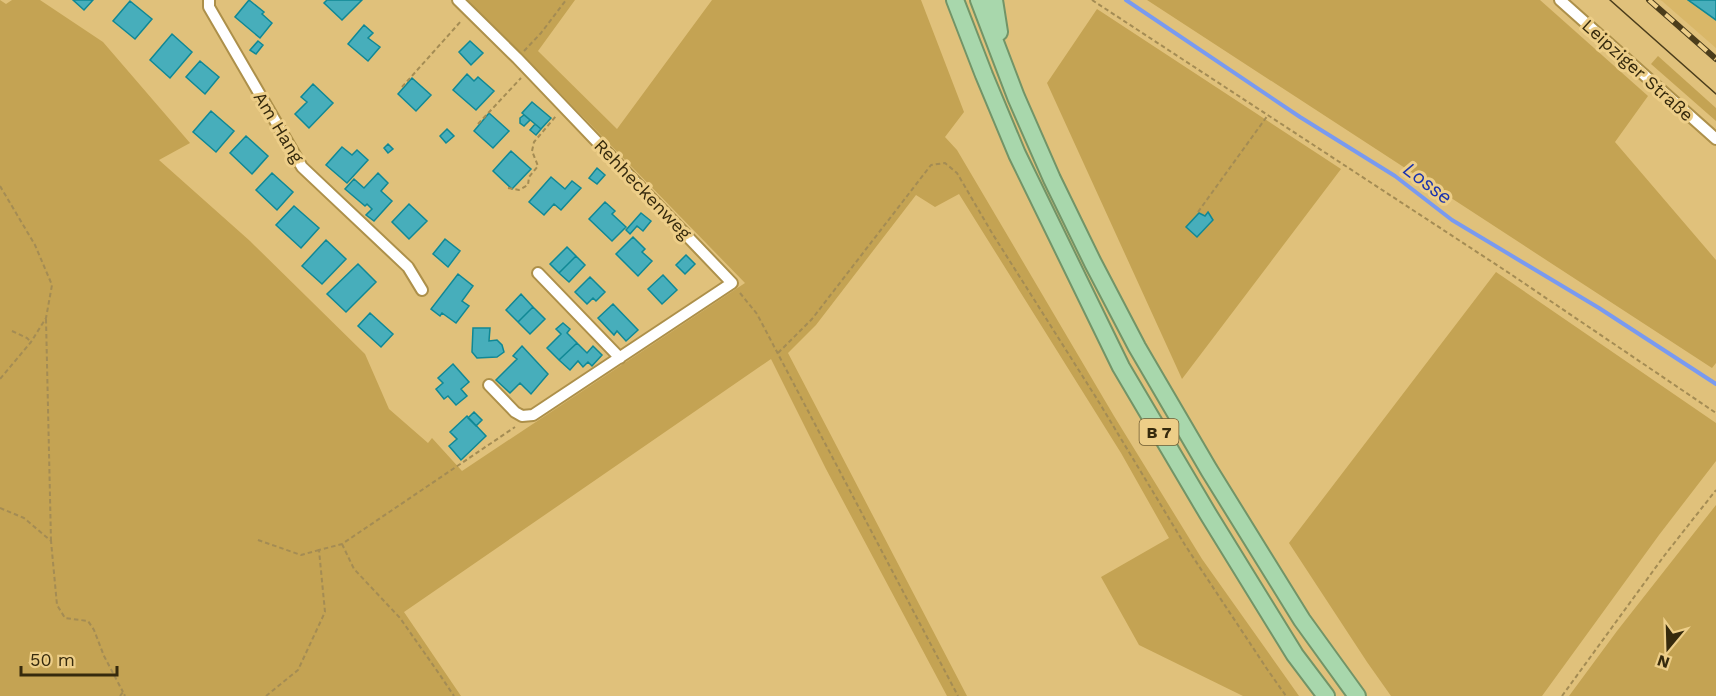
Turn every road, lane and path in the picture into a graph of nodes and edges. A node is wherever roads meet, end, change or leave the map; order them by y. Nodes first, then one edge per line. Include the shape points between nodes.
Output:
1 (197, 0) edge
2 (458, 0) edge
3 (566, 0) edge
4 (956, 0) edge
5 (980, 0) edge
6 (994, 0) edge
7 (1092, 0) edge
8 (1560, 0) edge
9 (209, 4) edge
10 (463, 20) dead end
11 (518, 58) junction
12 (1004, 66) junction
13 (521, 78) dead end
14 (402, 87) dead end
15 (1268, 116) junction
16 (552, 121) dead end
17 (478, 124) dead end
18 (1716, 139) edge
19 (0, 186) edge
20 (508, 188) dead end
21 (1198, 212) dead end
22 (538, 273) dead end
23 (732, 283) junction
24 (422, 290) dead end
25 (46, 318) junction
26 (12, 331) dead end
27 (32, 342) junction
28 (778, 353) junction
29 (620, 358) junction
30 (0, 379) edge
31 (489, 385) dead end
32 (1716, 413) edge
33 (533, 415) junction
34 (1716, 490) edge
35 (0, 508) edge
36 (258, 540) dead end
37 (51, 541) junction
38 (342, 544) junction
39 (319, 550) junction
40 (123, 692) junction
41 (120, 696) edge
42 (125, 696) edge
43 (266, 696) edge
44 (454, 696) edge
45 (958, 696) edge
46 (1286, 696) edge
47 (1326, 696) edge
48 (1357, 696) edge
49 (1562, 696) edge

1 - 9 street
2 - 11 street, Rehheckenweg
3 - 11 path
4 - 47 highway, B 7 via 1017,154 1121,367 1295,655
5 - 12 highway, B 7
6 - 12 highway
7 - 15 path
8 - 18 street, Leipziger Straße
9 - 24 street, Am Hang via 302,167 408,267
10 - 14 path
11 - 23 street, Rehheckenweg
12 - 48 highway, B 7 via 1062,199 1137,347 1302,620
13 - 17 path
15 - 21 path
15 - 32 path
16 - 20 path via 534,142 532,151 537,166 528,184 519,190
19 - 25 path via 35,245 52,285
22 - 29 street
23 - 28 path via 757,314
23 - 29 street
25 - 27 path
25 - 37 path
26 - 27 path
27 - 30 path
28 - 45 path
28 - 46 path via 812,319 931,165 945,163 957,173 1185,545
29 - 33 street
31 - 33 street via 515,412
33 - 38 path
34 - 49 path
35 - 37 path via 24,518
36 - 39 path via 302,555
37 - 40 path via 57,605 65,618 88,621
38 - 39 path
38 - 44 path via 354,569 400,618
39 - 43 path via 325,612 298,670
40 - 41 path
40 - 42 path

